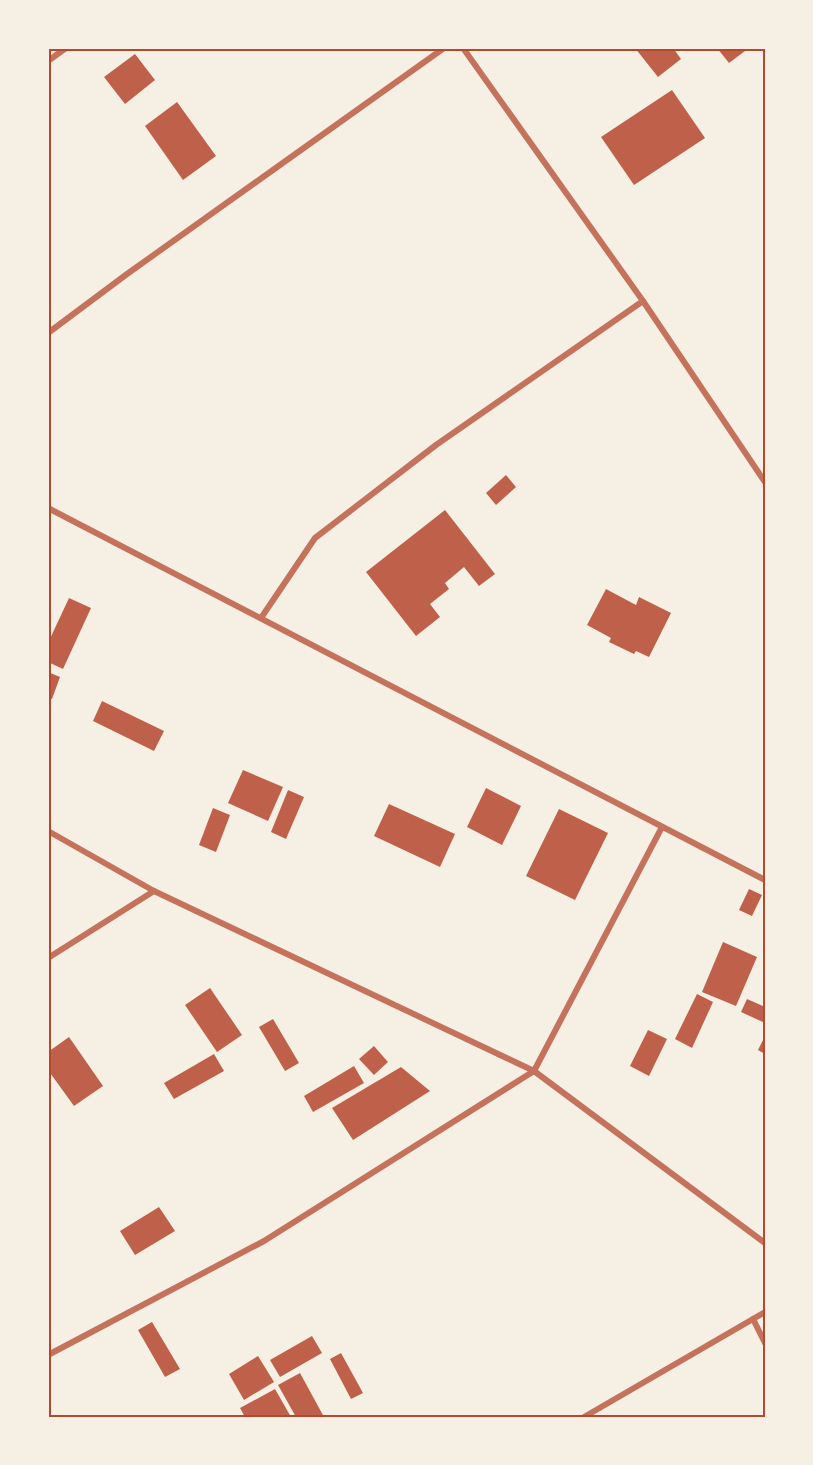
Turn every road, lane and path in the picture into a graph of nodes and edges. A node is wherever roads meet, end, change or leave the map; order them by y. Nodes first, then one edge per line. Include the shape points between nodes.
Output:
1 (66, 48) edge
2 (444, 48) edge
3 (463, 48) edge
4 (48, 61) edge
5 (643, 301) junction
6 (48, 333) edge
7 (765, 482) edge
8 (48, 508) edge
9 (261, 618) junction
10 (662, 826) junction
11 (48, 831) edge
12 (765, 880) edge
13 (154, 891) junction
14 (48, 958) edge
15 (534, 1071) junction
16 (765, 1243) edge
17 (765, 1312) edge
18 (753, 1319) junction
19 (765, 1343) edge
20 (48, 1354) edge
21 (584, 1417) edge

1 - 4 street
2 - 6 street
3 - 5 street
5 - 7 street
5 - 9 street via 436,445 315,538
8 - 9 street
9 - 10 street
10 - 12 street
10 - 15 street
11 - 13 street
13 - 14 street
13 - 15 street
15 - 16 street
15 - 20 street via 264,1241
17 - 18 street
18 - 19 street
18 - 21 street

